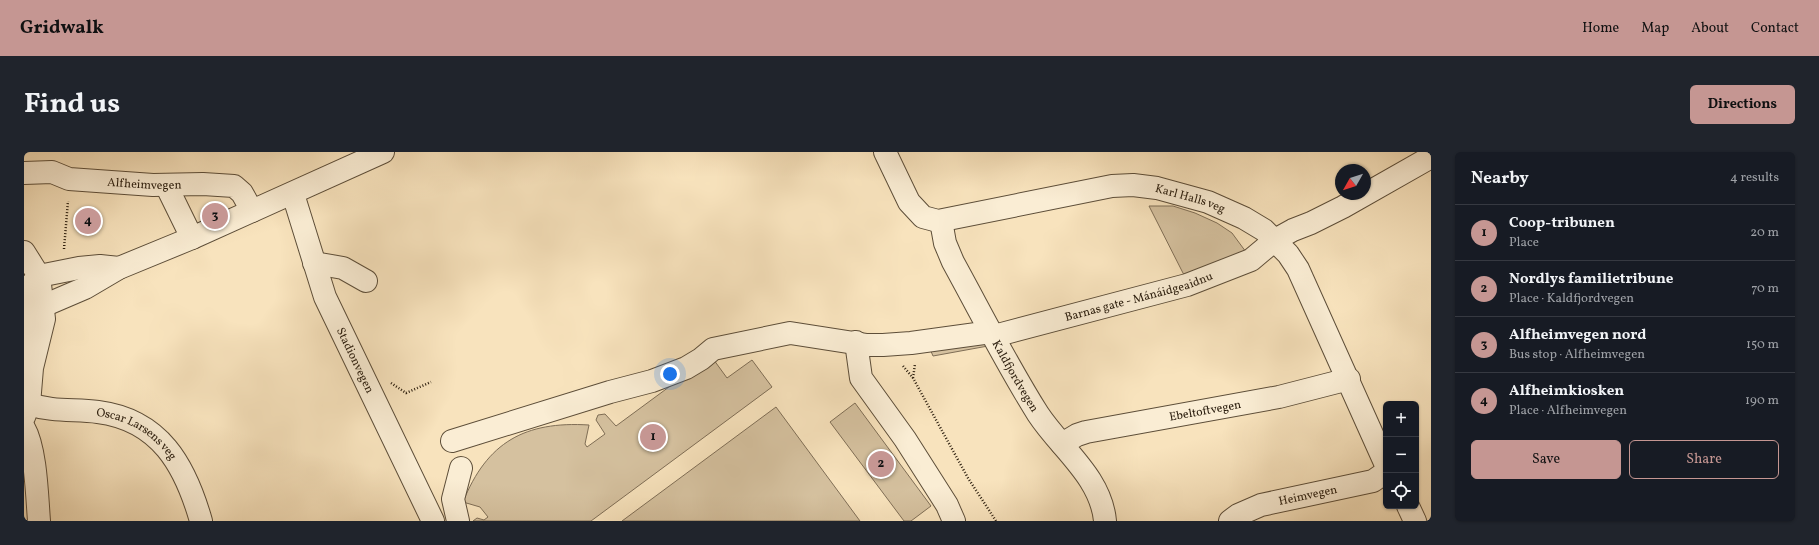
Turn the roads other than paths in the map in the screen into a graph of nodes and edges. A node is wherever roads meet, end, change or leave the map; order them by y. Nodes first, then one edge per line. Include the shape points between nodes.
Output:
1 (380, 152) edge
2 (885, 152) edge
3 (1431, 157) edge
4 (24, 173) edge
5 (166, 185) junction
6 (293, 194) junction
7 (252, 211) junction
8 (941, 221) junction
9 (192, 238) junction
10 (1275, 240) junction
11 (24, 252) edge
12 (314, 263) junction
13 (119, 268) junction
14 (39, 276) junction
15 (366, 281) dead end
16 (24, 294) edge
17 (30, 305) edge
18 (993, 334) junction
19 (856, 342) junction
20 (1348, 379) junction
21 (26, 411) edge
22 (24, 428) edge
23 (452, 441) dead end
24 (1062, 444) junction
25 (1383, 459) edge
26 (462, 468) dead end
27 (1385, 473) edge
28 (1409, 509) edge
29 (39, 521) edge
30 (201, 521) edge
31 (433, 521) edge
32 (458, 521) edge
33 (954, 521) edge
34 (1105, 521) edge
35 (1230, 521) edge
36 (1415, 521) edge

1 - 6 street
2 - 8 street, Karl Halls veg via 909,202 923,217
3 - 10 street, Barnas gate - Mánáidgeaidnu via 1343,207
4 - 5 street, Alfheimvegen via 52,172 69,179
5 - 7 street, Alfheimvegen via 234,186 242,193
5 - 9 street
6 - 7 street
6 - 12 street, Stadionvegen
7 - 9 street
8 - 10 street, Karl Halls veg via 1058,196 1112,186 1133,185 1168,190 1208,202 1244,218
8 - 18 street, Kaldfjordvegen via 945,242 953,262
9 - 13 street
10 - 18 street, Barnas gate - Mánáidgeaidnu via 1251,260 1187,285
10 - 20 street, Karl Halls veg via 1298,269
11 - 14 street
12 - 15 street via 343,268
12 - 31 street, Stadionvegen via 326,297
13 - 14 street via 100,266
13 - 17 street via 85,288
14 - 16 street
14 - 17 street
17 - 21 street via 44,319 32,368
18 - 19 street, Barnas gate - Mánáidgeaidnu via 883,345
18 - 24 street, Kaldfjordvegen via 1039,414
19 - 23 street, Barnas gate - Mánáidgeaidnu via 790,333 713,349 686,368 652,381
19 - 33 street via 861,378 905,439 947,505
20 - 24 street, Ebeltoftvegen via 1279,397 1086,432
20 - 25 street, Karl Halls veg
21 - 30 street, Oscar Larsens veg via 46,409 106,413 143,426 163,444 180,466
22 - 29 street via 30,440
24 - 34 street, Kaldfjordvegen via 1098,493
26 - 32 street via 452,499
27 - 35 street, Heimvegen via 1374,481 1261,505
28 - 36 street

